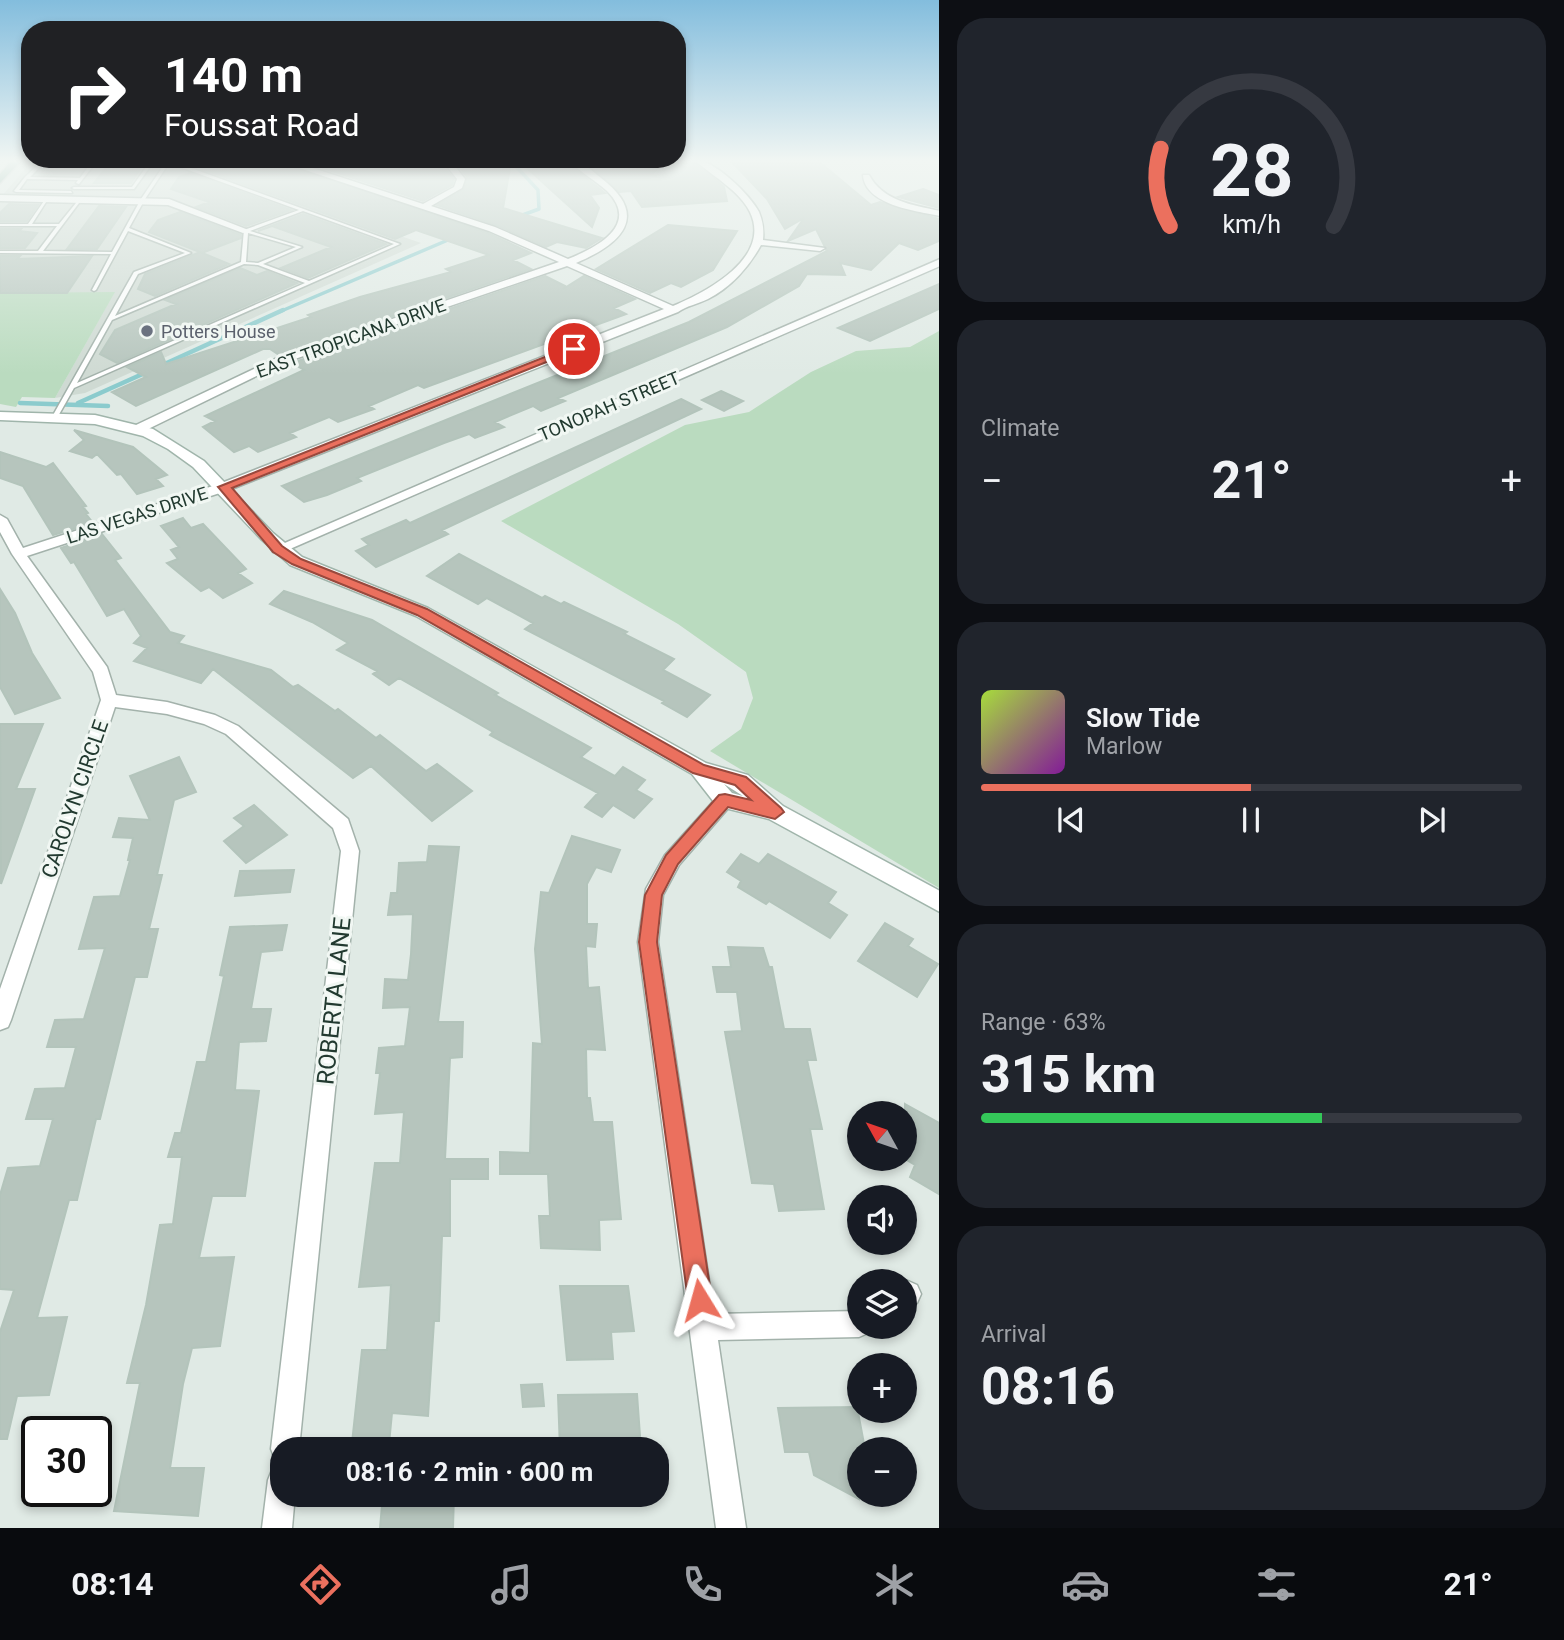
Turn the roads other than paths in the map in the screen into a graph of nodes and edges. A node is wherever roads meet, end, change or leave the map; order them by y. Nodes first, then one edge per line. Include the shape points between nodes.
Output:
1 (55, 231) edge
2 (126, 231) edge
3 (133, 231) edge
4 (246, 231) edge
5 (247, 231) edge
6 (363, 231) edge
7 (497, 231) edge
8 (619, 231) edge
9 (760, 231) edge
10 (759, 242) junction
11 (820, 248) dead end
12 (0, 252) edge
13 (39, 253) junction
14 (114, 253) junction
15 (569, 262) junction
16 (939, 262) edge
17 (243, 263) junction
18 (258, 264) junction
19 (309, 283) junction
20 (93, 290) dead end
21 (674, 310) junction
22 (110, 319) junction
23 (72, 387) junction
24 (58, 412) junction
25 (0, 416) edge
26 (140, 428) junction
27 (224, 487) junction
28 (0, 519) edge
29 (278, 549) junction
30 (19, 554) junction
31 (109, 700) junction
32 (699, 769) junction
33 (725, 800) junction
34 (775, 812) junction
35 (939, 902) edge
36 (0, 1020) edge
37 (847, 1324) edge
38 (704, 1327) junction
39 (286, 1437) edge
40 (279, 1507) edge
41 (277, 1528) edge
42 (731, 1528) edge

1 - 13 lane
2 - 14 lane
3 - 22 lane via 189,253 136,273
4 - 17 lane
5 - 18 lane via 300,247
6 - 19 lane via 398,244
7 - 15 street
8 - 15 street, EAST TROPICANA DRIVE
9 - 10 street
10 - 11 street
10 - 21 street, LAS VEGAS DRIVE via 752,258 732,278
12 - 13 lane
13 - 14 lane
14 - 20 lane
15 - 21 street
15 - 26 street, EAST TROPICANA DRIVE via 279,361
16 - 29 street, TONOPAH STREET
17 - 18 lane
17 - 22 lane
18 - 19 lane
19 - 23 lane
21 - 27 street, LAS VEGAS DRIVE
22 - 23 lane
23 - 24 lane
24 - 25 main road
24 - 26 main road
26 - 27 main road via 179,447
27 - 29 main road
27 - 30 street, LAS VEGAS DRIVE
28 - 30 street, CAROLYN CIRCLE
29 - 32 main road via 296,561 422,612
30 - 31 street, CAROLYN CIRCLE via 102,671
31 - 36 street, CAROLYN CIRCLE
31 - 39 street, ROBERTA LANE via 167,708 232,730 341,824 350,852
32 - 33 main road
32 - 34 main road via 740,781
33 - 34 main road
33 - 38 street via 672,860 653,895 648,942
34 - 35 main road
37 - 38 street
38 - 42 street
40 - 41 street

